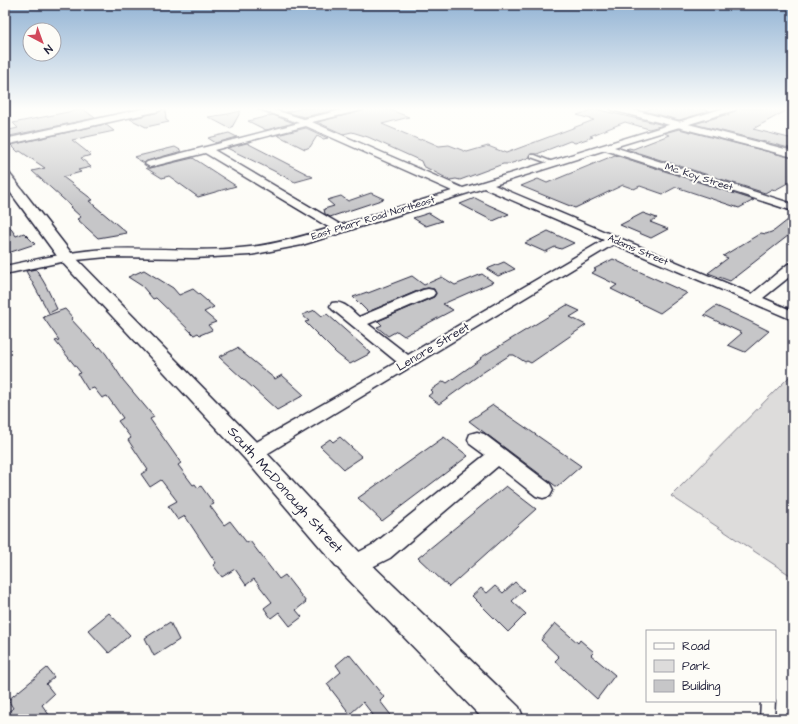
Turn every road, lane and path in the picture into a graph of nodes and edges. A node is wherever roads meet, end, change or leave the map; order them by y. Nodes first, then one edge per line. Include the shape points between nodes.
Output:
1 (238, 142) edge
2 (349, 142) edge
3 (621, 142) edge
4 (746, 142) edge
5 (604, 147) junction
6 (207, 150) junction
7 (793, 154) edge
8 (533, 156) dead end
9 (553, 163) junction
10 (150, 164) dead end
11 (5, 176) edge
12 (483, 184) junction
13 (461, 191) junction
14 (793, 208) edge
15 (338, 229) junction
16 (613, 240) junction
17 (66, 257) junction
18 (793, 267) edge
19 (5, 270) edge
20 (428, 293) dead end
21 (754, 299) junction
22 (337, 306) dead end
23 (793, 316) edge
24 (357, 323) junction
25 (408, 363) junction
26 (477, 439) dead end
27 (253, 453) junction
28 (498, 455) junction
29 (543, 490) dead end
30 (354, 566) junction
31 (768, 702) edge
32 (507, 719) edge
33 (767, 719) edge

1 - 6 street
2 - 13 street
3 - 5 street, East Pharr Road Northeast
4 - 7 street
5 - 9 street, East Pharr Road Northeast
5 - 14 street, Mc Koy Street
6 - 10 street
6 - 15 street
8 - 9 lane
9 - 12 street, East Pharr Road Northeast
11 - 17 street, South McDonough Street
12 - 13 street, East Pharr Road Northeast
12 - 16 street, Adams Street
13 - 15 street, East Pharr Road Northeast
15 - 17 street, East Pharr Road Northeast via 298,242 250,251 194,254 107,253
16 - 21 street, Adams Street
16 - 25 street, Lenore Street
17 - 19 street, East Pharr Road Northeast
17 - 27 street, South McDonough Street
18 - 21 street
20 - 24 street
21 - 23 street, Adams Street
22 - 24 street
24 - 25 street
25 - 27 street, Lenore Street
26 - 28 street
27 - 30 street, South McDonough Street
28 - 29 street
28 - 30 street via 382,550
30 - 32 street, South McDonough Street
31 - 33 lane

